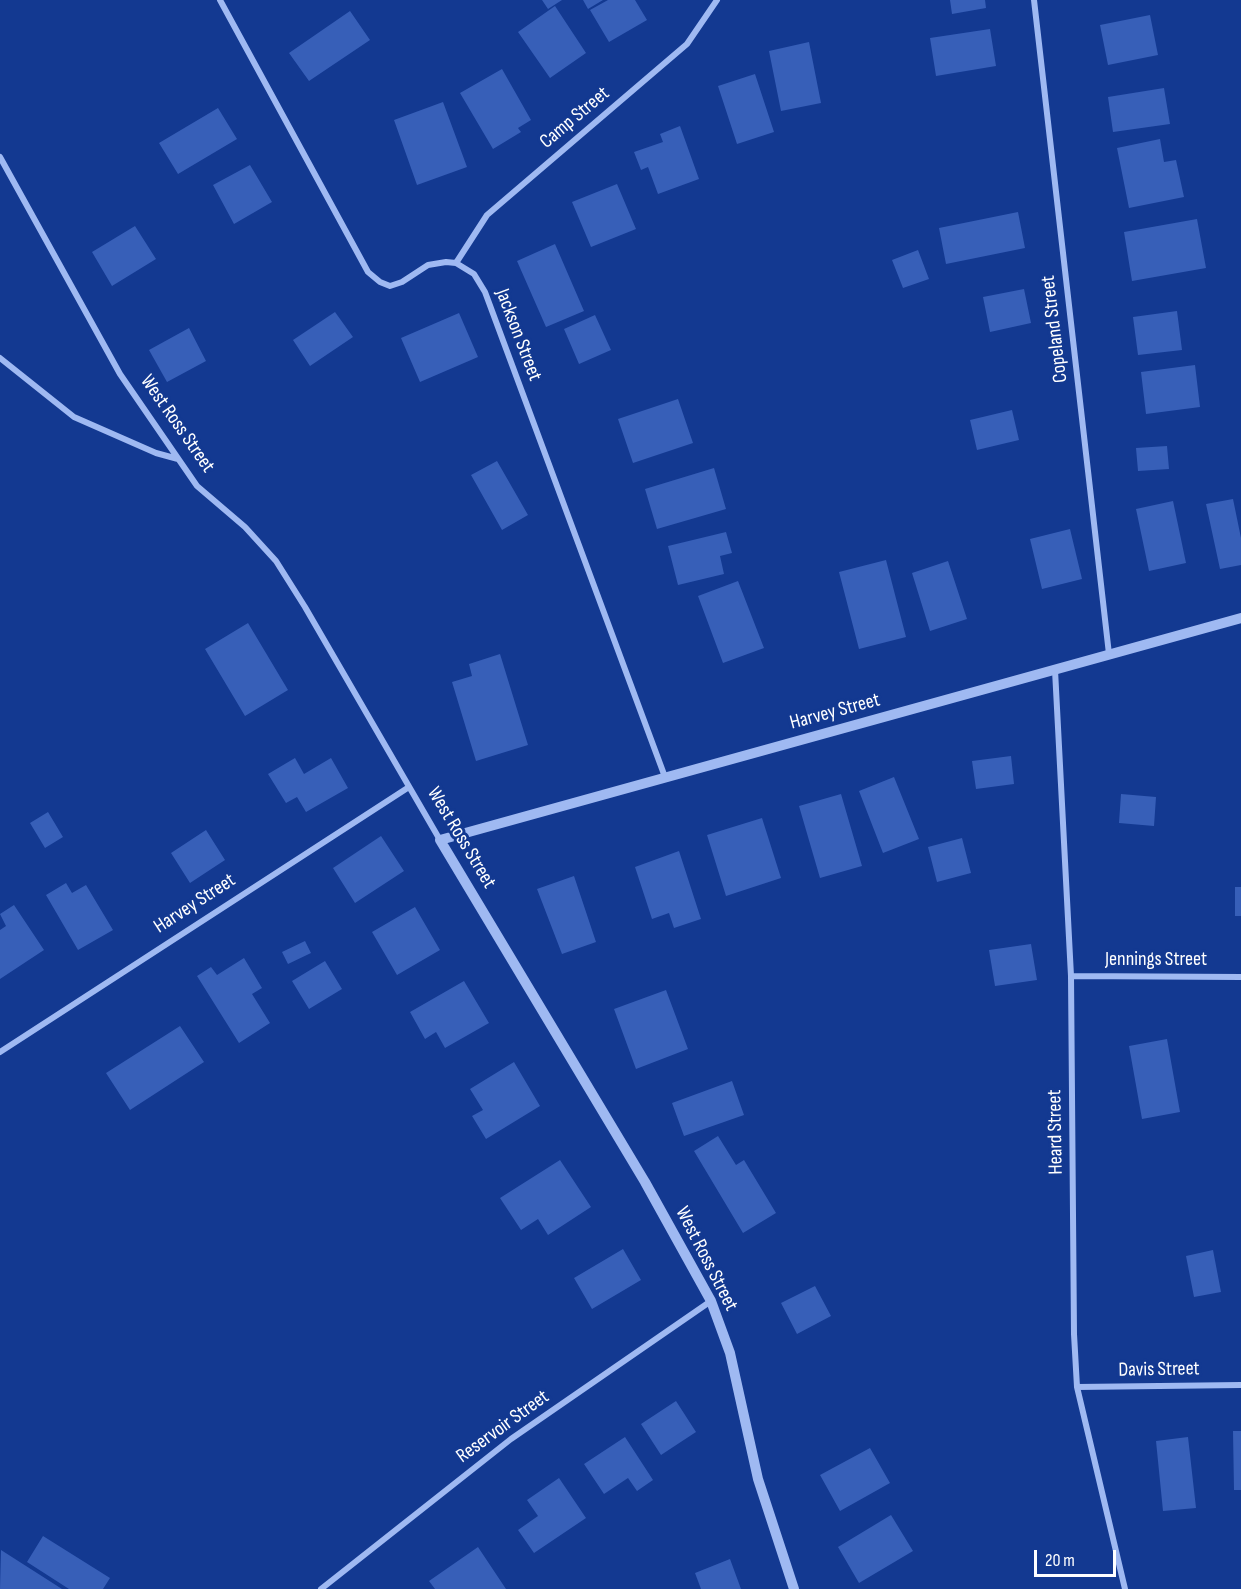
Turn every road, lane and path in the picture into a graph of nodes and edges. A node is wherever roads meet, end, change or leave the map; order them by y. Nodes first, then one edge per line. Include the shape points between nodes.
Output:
1 (220, 0) edge
2 (717, 0) edge
3 (1034, 0) edge
4 (0, 157) edge
5 (456, 263) junction
6 (0, 358) edge
7 (179, 459) junction
8 (1241, 618) edge
9 (1109, 654) junction
10 (1055, 670) junction
11 (665, 777) junction
12 (409, 787) junction
13 (440, 840) junction
14 (1071, 976) junction
15 (1241, 977) edge
16 (0, 1052) edge
17 (711, 1301) junction
18 (1241, 1385) edge
19 (1077, 1387) junction
20 (321, 1589) edge
21 (794, 1589) edge
22 (1125, 1589) edge

1 - 5 street via 369,272 390,286 428,265
2 - 5 street, Camp Street via 687,44 487,214
3 - 9 street, Copeland Street
4 - 7 street, West Ross Street via 120,374
5 - 11 street, Jackson Street via 474,274 485,292
6 - 7 street via 74,417
7 - 12 street, West Ross Street via 197,486 245,527 276,561
8 - 9 street, Harvey Street
9 - 10 street, Harvey Street
10 - 11 street, Harvey Street
10 - 14 street, Heard Street
11 - 13 street, Harvey Street
12 - 13 street, West Ross Street
12 - 16 street, Harvey Street
13 - 17 street, West Ross Street via 645,1182
14 - 15 street, Jennings Street
14 - 19 street, Heard Street
17 - 20 street, Reservoir Street via 511,1439
17 - 21 street, West Ross Street via 730,1353 758,1479
18 - 19 street, Davis Street
19 - 22 street, Heard Street

